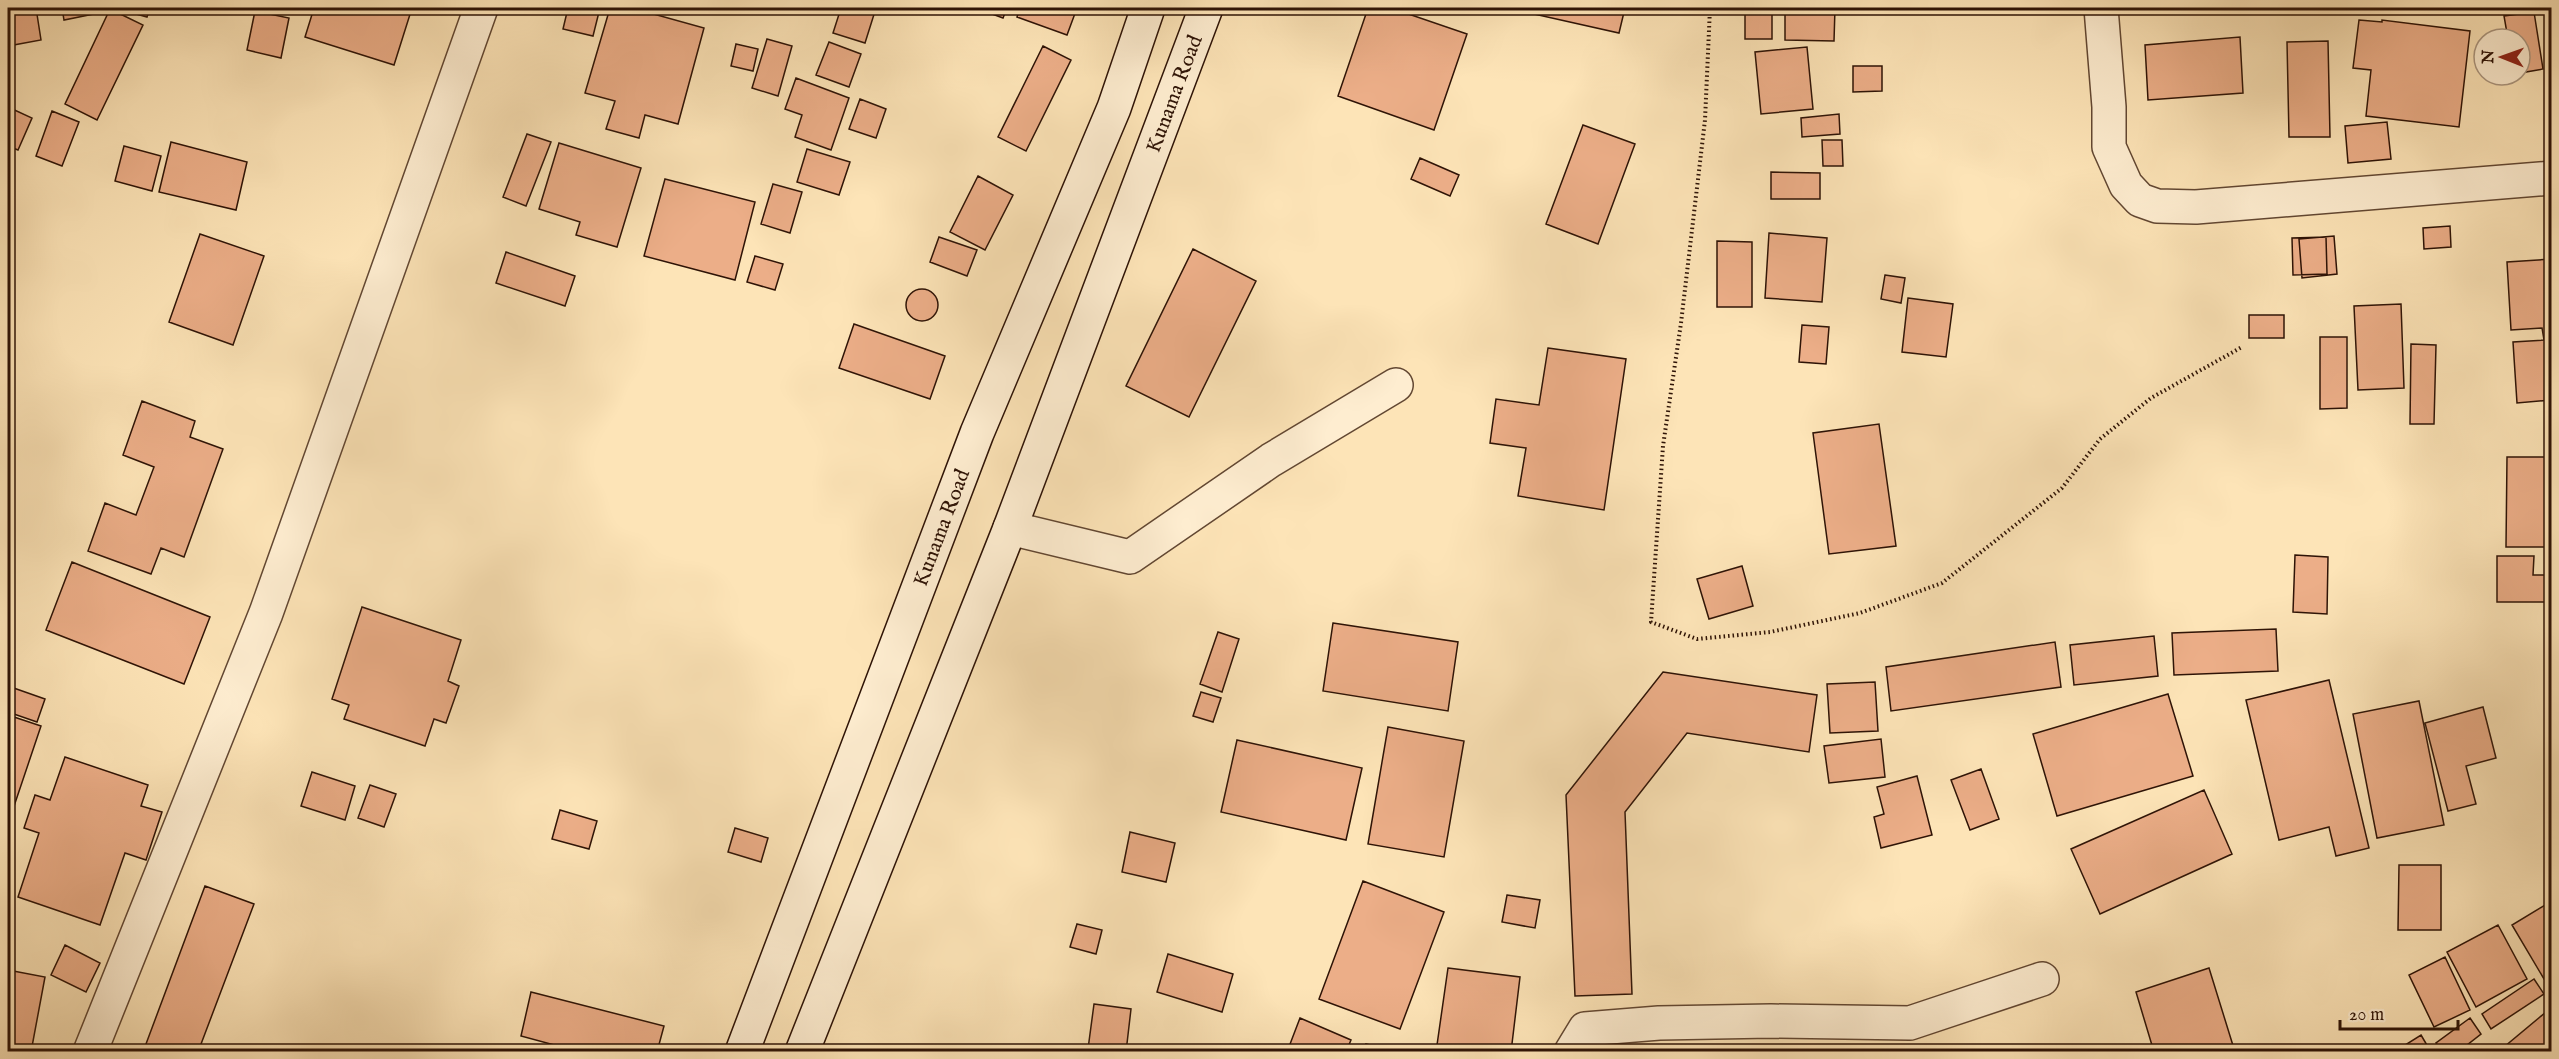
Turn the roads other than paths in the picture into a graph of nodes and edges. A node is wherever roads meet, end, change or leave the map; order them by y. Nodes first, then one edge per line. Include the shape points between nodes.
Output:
1 (481, 8) edge
2 (1148, 8) edge
3 (1206, 8) edge
4 (2101, 8) edge
5 (2552, 178) edge
6 (1396, 385) dead end
7 (1010, 528) junction
8 (2042, 979) dead end
9 (90, 1052) edge
10 (742, 1052) edge
11 (802, 1052) edge
12 (1571, 1052) edge

1 - 9 street via 266,613
2 - 10 street, Kunama Road via 1114,108 977,433
3 - 7 street, Kunama Road
4 - 5 street via 2109,147 2126,185 2140,200 2157,206 2196,207
6 - 7 street via 1271,460 1130,557
7 - 11 street, Kunama Road
8 - 12 street via 1910,1023 1760,1021 1595,1028 1585,1029

